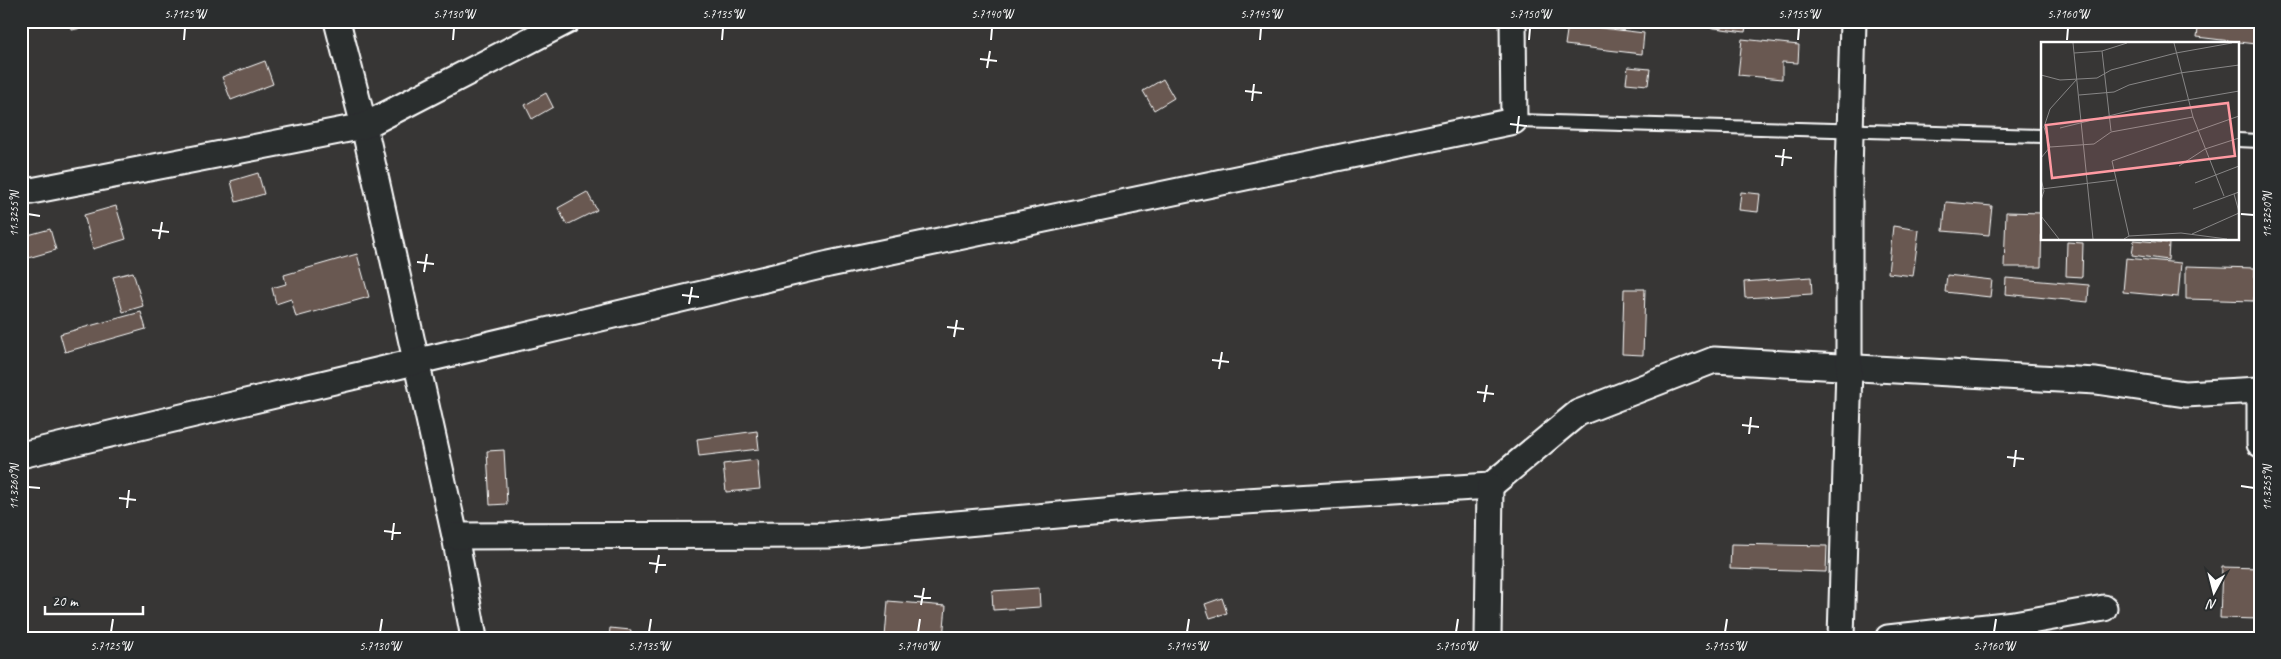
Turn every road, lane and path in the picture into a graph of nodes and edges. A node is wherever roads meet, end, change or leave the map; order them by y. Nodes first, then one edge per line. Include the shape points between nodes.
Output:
1 (337, 21) edge
2 (567, 21) edge
3 (1513, 21) edge
4 (1852, 21) edge
5 (1514, 121) junction
6 (364, 126) junction
7 (1850, 132) junction
8 (2041, 136) edge
9 (2238, 140) edge
10 (2260, 141) edge
11 (21, 193) edge
12 (415, 361) junction
13 (1849, 367) junction
14 (2260, 390) edge
15 (2260, 444) edge
16 (21, 456) edge
17 (1490, 486) junction
18 (455, 536) junction
19 (2104, 608) dead end
20 (474, 638) edge
21 (1488, 638) edge
22 (1841, 638) edge
23 (1888, 638) edge

1 - 6 street
2 - 6 street
3 - 5 street
4 - 7 street
5 - 7 lane
5 - 12 street via 829,264
6 - 11 street
6 - 12 street
7 - 8 lane
7 - 13 street
9 - 10 lane
12 - 16 street
12 - 18 street
13 - 14 street via 2096,380 2185,394
13 - 17 street via 1714,360 1578,413
13 - 22 street
14 - 15 street
17 - 18 street via 1150,508 830,535
17 - 21 street
18 - 20 street
19 - 23 street via 2014,624

